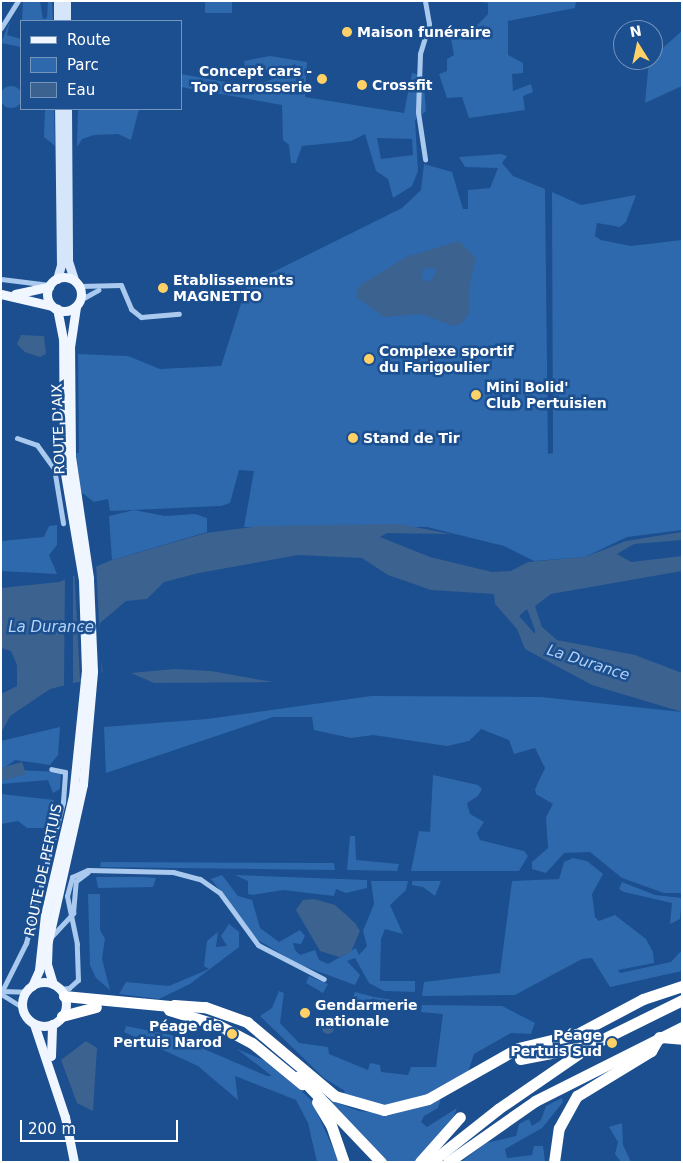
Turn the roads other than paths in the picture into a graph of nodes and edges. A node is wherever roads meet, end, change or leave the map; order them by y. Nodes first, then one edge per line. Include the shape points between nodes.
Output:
1 (18, 1) edge
2 (58, 1) edge
3 (66, 1) edge
4 (425, 1) edge
5 (58, 20) edge
6 (66, 20) edge
7 (1, 28) edge
8 (59, 110) edge
9 (67, 110) edge
10 (425, 159) dead end
11 (1, 279) edge
12 (76, 283) junction
13 (52, 284) junction
14 (101, 289) junction
15 (78, 304) junction
16 (54, 308) junction
17 (179, 314) dead end
18 (17, 438) dead end
19 (63, 523) dead end
20 (82, 550) junction
21 (82, 760) junction
22 (51, 769) dead end
23 (101, 870) junction
24 (70, 920) junction
25 (48, 941) junction
26 (324, 979) dead end
27 (682, 986) edge
28 (29, 989) junction
29 (59, 990) junction
30 (1, 992) edge
31 (682, 1000) edge
32 (174, 1005) junction
33 (22, 1007) junction
34 (190, 1013) junction
35 (62, 1016) junction
36 (34, 1024) junction
37 (52, 1024) junction
38 (682, 1027) edge
39 (659, 1037) junction
40 (682, 1039) edge
41 (591, 1045) junction
42 (520, 1059) dead end
43 (460, 1117) dead end
44 (74, 1162) edge
45 (79, 1162) edge
46 (344, 1162) edge
47 (380, 1162) edge
48 (420, 1162) edge
49 (431, 1162) edge
50 (448, 1162) edge
51 (554, 1162) edge

1 - 7 street
2 - 5 main road
3 - 6 main road
4 - 10 street via 429,24 420,54 418,112
8 - 13 main road via 61,257
9 - 12 main road via 68,261
11 - 13 street
12 - 13 main road
12 - 14 street
12 - 15 main road, ROUTE D'AIX
13 - 16 main road, ROUTE D'AIX
13 - 16 main road via 1,294
14 - 15 street
14 - 17 street via 121,285 131,309 141,317
15 - 16 main road
15 - 20 main road, ROUTE D'AIX via 70,347 71,456
16 - 20 main road, ROUTE D'AIX via 63,339 64,468
18 - 19 street via 37,445 54,468
20 - 21 main road via 90,655
21 - 25 main road, ROUTE DE PERTUIS
21 - 28 main road, ROUTE DE PERTUIS via 44,915 39,970
22 - 30 street via 65,772 63,802 26,943
23 - 24 street via 79,876
23 - 24 street via 83,870 72,877 67,896
23 - 26 street via 173,872 200,879 225,899 258,945
24 - 25 street
24 - 29 street via 78,944 78,980
25 - 29 main road, ROUTE DE PERTUIS via 48,970
27 - 32 highway via 643,999 577,1034 518,1048 428,1100 384,1110 335,1096 241,1019 205,1007
28 - 29 main road
28 - 30 street
28 - 33 main road
29 - 32 highway
29 - 35 main road
30 - 33 street
31 - 41 highway
32 - 34 highway
33 - 36 main road
34 - 35 highway via 125,1006 78,1008
34 - 46 highway via 270,1057 319,1106
34 - 47 highway via 260,1043 293,1069
35 - 37 main road
36 - 37 main road
36 - 44 main road via 65,1117
37 - 45 main road via 49,1047
38 - 39 highway
39 - 40 highway
39 - 50 highway via 535,1101
39 - 51 highway via 651,1051 577,1096 559,1128
41 - 42 highway
41 - 49 highway
43 - 48 highway

